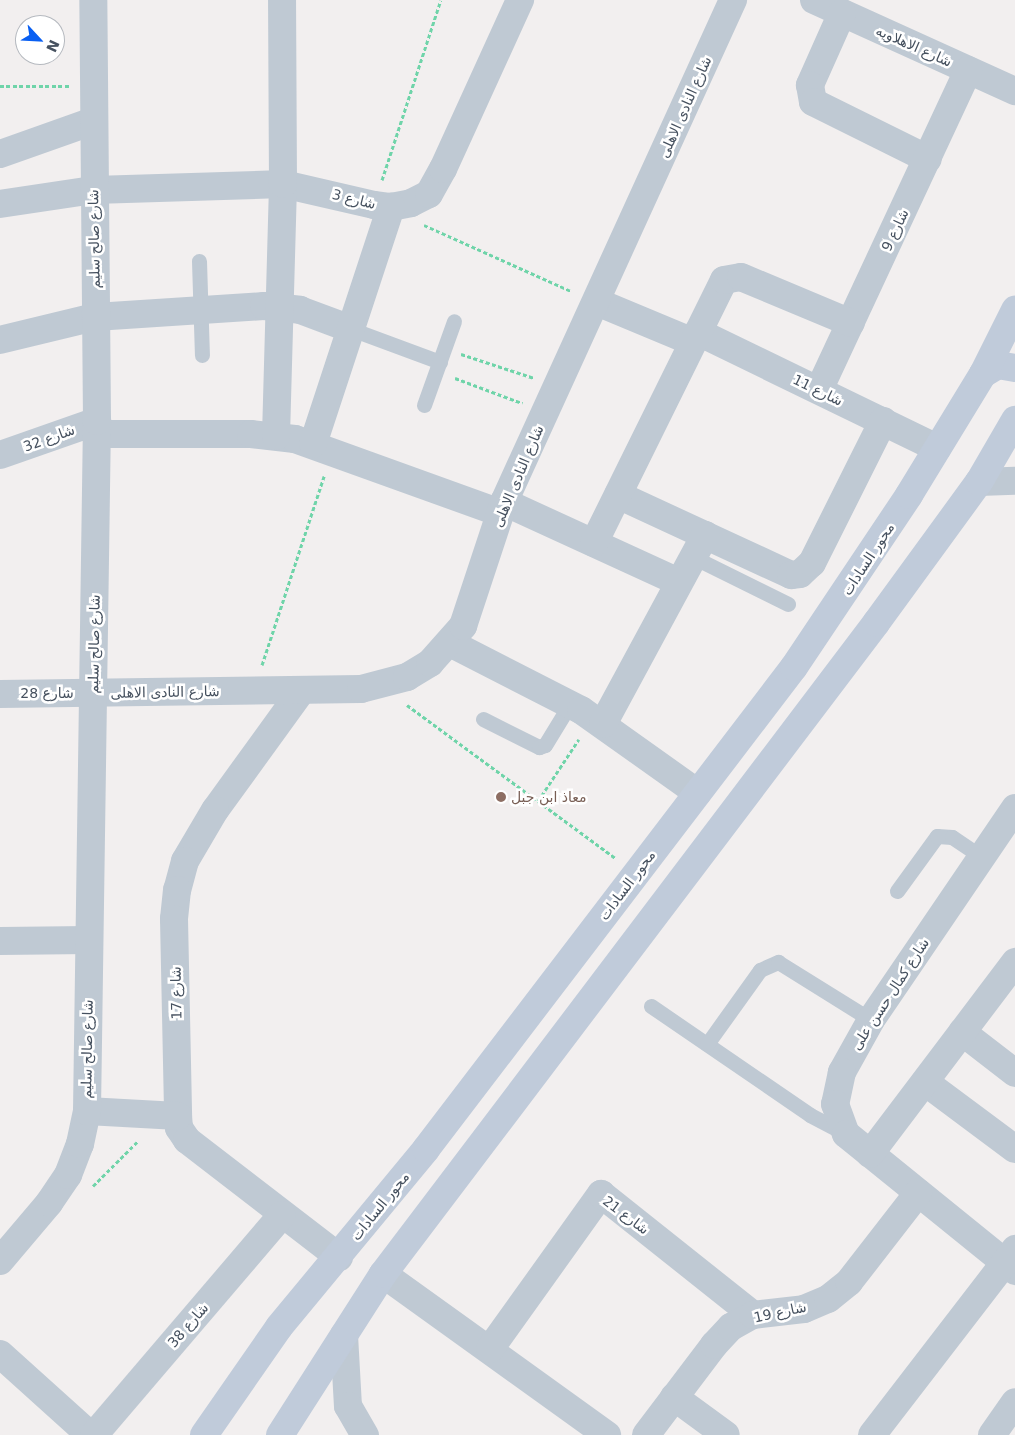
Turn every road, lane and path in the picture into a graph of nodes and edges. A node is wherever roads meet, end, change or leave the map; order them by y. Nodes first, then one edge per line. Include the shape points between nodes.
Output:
1 (93, 0) edge
2 (441, 0) edge
3 (520, 0) edge
4 (733, 0) edge
5 (814, 0) edge
6 (285, 1) edge
7 (842, 13) junction
8 (968, 70) junction
9 (0, 86) edge
10 (93, 86) junction
11 (1015, 91) edge
12 (93, 121) junction
13 (0, 154) edge
14 (928, 159) junction
15 (284, 184) junction
16 (94, 190) junction
17 (0, 204) edge
18 (382, 206) junction
19 (199, 262) dead end
20 (597, 302) junction
21 (282, 306) junction
22 (201, 310) junction
23 (1015, 310) edge
24 (95, 317) junction
25 (454, 321) dead end
26 (851, 323) junction
27 (351, 329) junction
28 (696, 337) junction
29 (0, 340) edge
30 (202, 355) dead end
31 (440, 361) junction
32 (1015, 368) edge
33 (982, 374) junction
34 (558, 387) junction
35 (819, 390) junction
36 (424, 405) dead end
37 (546, 411) junction
38 (1015, 420) edge
39 (883, 421) junction
40 (97, 427) junction
41 (276, 436) junction
42 (322, 448) junction
43 (937, 448) junction
44 (0, 456) edge
45 (1015, 480) edge
46 (979, 482) junction
47 (618, 495) junction
48 (502, 507) junction
49 (594, 543) junction
50 (699, 546) junction
51 (679, 582) junction
52 (788, 604) dead end
53 (450, 643) junction
54 (381, 686) junction
55 (302, 690) junction
56 (253, 691) junction
57 (93, 693) junction
58 (0, 694) edge
59 (588, 715) junction
60 (483, 719) dead end
61 (698, 793) junction
62 (538, 801) junction
63 (1011, 824) edge
64 (982, 857) junction
65 (636, 873) junction
66 (897, 891) dead end
67 (89, 940) junction
68 (0, 941) edge
69 (1015, 962) edge
70 (652, 1006) dead end
71 (871, 1020) junction
72 (962, 1032) junction
73 (707, 1044) junction
74 (1015, 1073) edge
75 (925, 1082) junction
76 (87, 1111) junction
77 (171, 1115) junction
78 (846, 1134) junction
79 (1015, 1148) edge
80 (870, 1154) junction
81 (90, 1189) dead end
82 (918, 1192) junction
83 (282, 1215) junction
84 (339, 1257) junction
85 (0, 1261) edge
86 (1011, 1261) edge
87 (384, 1274) junction
88 (753, 1315) junction
89 (344, 1335) junction
90 (490, 1349) junction
91 (0, 1354) edge
92 (674, 1397) junction
93 (1015, 1402) edge
94 (92, 1435) edge
95 (204, 1435) edge
96 (280, 1435) edge
97 (365, 1435) edge
98 (607, 1435) edge
99 (646, 1435) edge
100 (726, 1435) edge
101 (872, 1435) edge
102 (992, 1435) edge

1 - 10 street, شارع صالح سليم
2 - 18 path
3 - 18 street, شارع 3 via 429,194 411,204
4 - 20 street, شارع النادى الاهلى
5 - 7 street, شارع الاهلاويه
6 - 15 street
7 - 8 street, شارع الاهلاويه
7 - 14 street via 810,85 813,102
8 - 11 street, شارع الاهلاويه
8 - 14 street, شارع 9
9 - 10 path
10 - 12 street, شارع صالح سليم
12 - 13 street
12 - 16 street, شارع صالح سليم
14 - 26 street, شارع 9
15 - 16 street, شارع 3
15 - 18 street, شارع 3
15 - 21 street
16 - 17 street, شارع 3
16 - 24 street, شارع صالح سليم
18 - 20 path
18 - 27 street
19 - 22 lane
20 - 28 street, شارع 11
20 - 34 street, شارع النادى الاهلى
21 - 22 street
21 - 27 street
21 - 41 street
22 - 24 street
22 - 30 lane
23 - 33 street, محور السادات
24 - 29 street
24 - 40 street, شارع صالح سليم
25 - 31 lane
26 - 28 street via 735,276 724,280
26 - 35 street, شارع 9
27 - 31 lane
27 - 42 street
28 - 35 street, شارع 11
28 - 47 street
31 - 34 path
31 - 36 lane
31 - 37 path
32 - 33 street via 998,365
33 - 43 street, محور السادات
34 - 37 street, شارع النادى الاهلى
35 - 39 street, شارع 11
37 - 48 street, شارع النادى الاهلى
38 - 46 street
39 - 43 street, شارع 11
39 - 50 street via 806,570 791,575
40 - 41 street
40 - 44 street, شارع 32
40 - 57 street, شارع صالح سليم
41 - 42 street
42 - 48 street
42 - 56 path
43 - 61 street, محور السادات via 824,625
45 - 46 street
46 - 87 street
47 - 49 street
47 - 50 street
48 - 49 street
48 - 53 street, شارع النادى الاهلى via 463,626
49 - 51 street
50 - 51 street
50 - 52 lane
51 - 59 street
53 - 54 street, شارع النادى الاهلى via 430,663 407,677
53 - 59 street
54 - 55 street, شارع النادى الاهلى
54 - 62 path
55 - 56 street, شارع النادى الاهلى
55 - 77 street, شارع 17 via 215,810 185,861 174,919
56 - 57 street, شارع النادى الاهلى
57 - 58 street, شارع 28
57 - 67 street, شارع صالح سليم
59 - 60 lane via 538,747
59 - 61 street
59 - 62 path
61 - 65 street, محور السادات
62 - 65 path
63 - 64 street, شارع كمال حسن على
64 - 66 lane via 952,837 937,836
64 - 71 street, شارع كمال حسن على
65 - 84 street, محور السادات via 426,1149
67 - 68 street
67 - 76 street, شارع صالح سليم
69 - 72 street
70 - 73 lane
71 - 73 lane via 778,962 760,970
71 - 78 street, شارع كمال حسن على via 842,1072 835,1104
72 - 74 street
72 - 75 street
73 - 78 lane via 810,1115
75 - 79 street
75 - 80 street
76 - 77 street
76 - 85 street, شارع صالح سليم via 80,1144 68,1175
77 - 81 path
77 - 83 street, شارع 17 via 187,1140
78 - 80 street
80 - 82 street
82 - 86 street
82 - 88 street, شارع 19 via 849,1282 828,1299 804,1308
83 - 84 street, شارع 17
83 - 94 street, شارع 38
84 - 95 street, محور السادات via 240,1378
86 - 101 street
87 - 89 street
87 - 90 street
88 - 90 street, شارع 21 via 601,1194
88 - 92 street, شارع 19 via 731,1327
89 - 96 street
89 - 97 street via 348,1406
90 - 98 street
91 - 94 street
92 - 99 street, شارع 19
92 - 100 street
93 - 102 street

